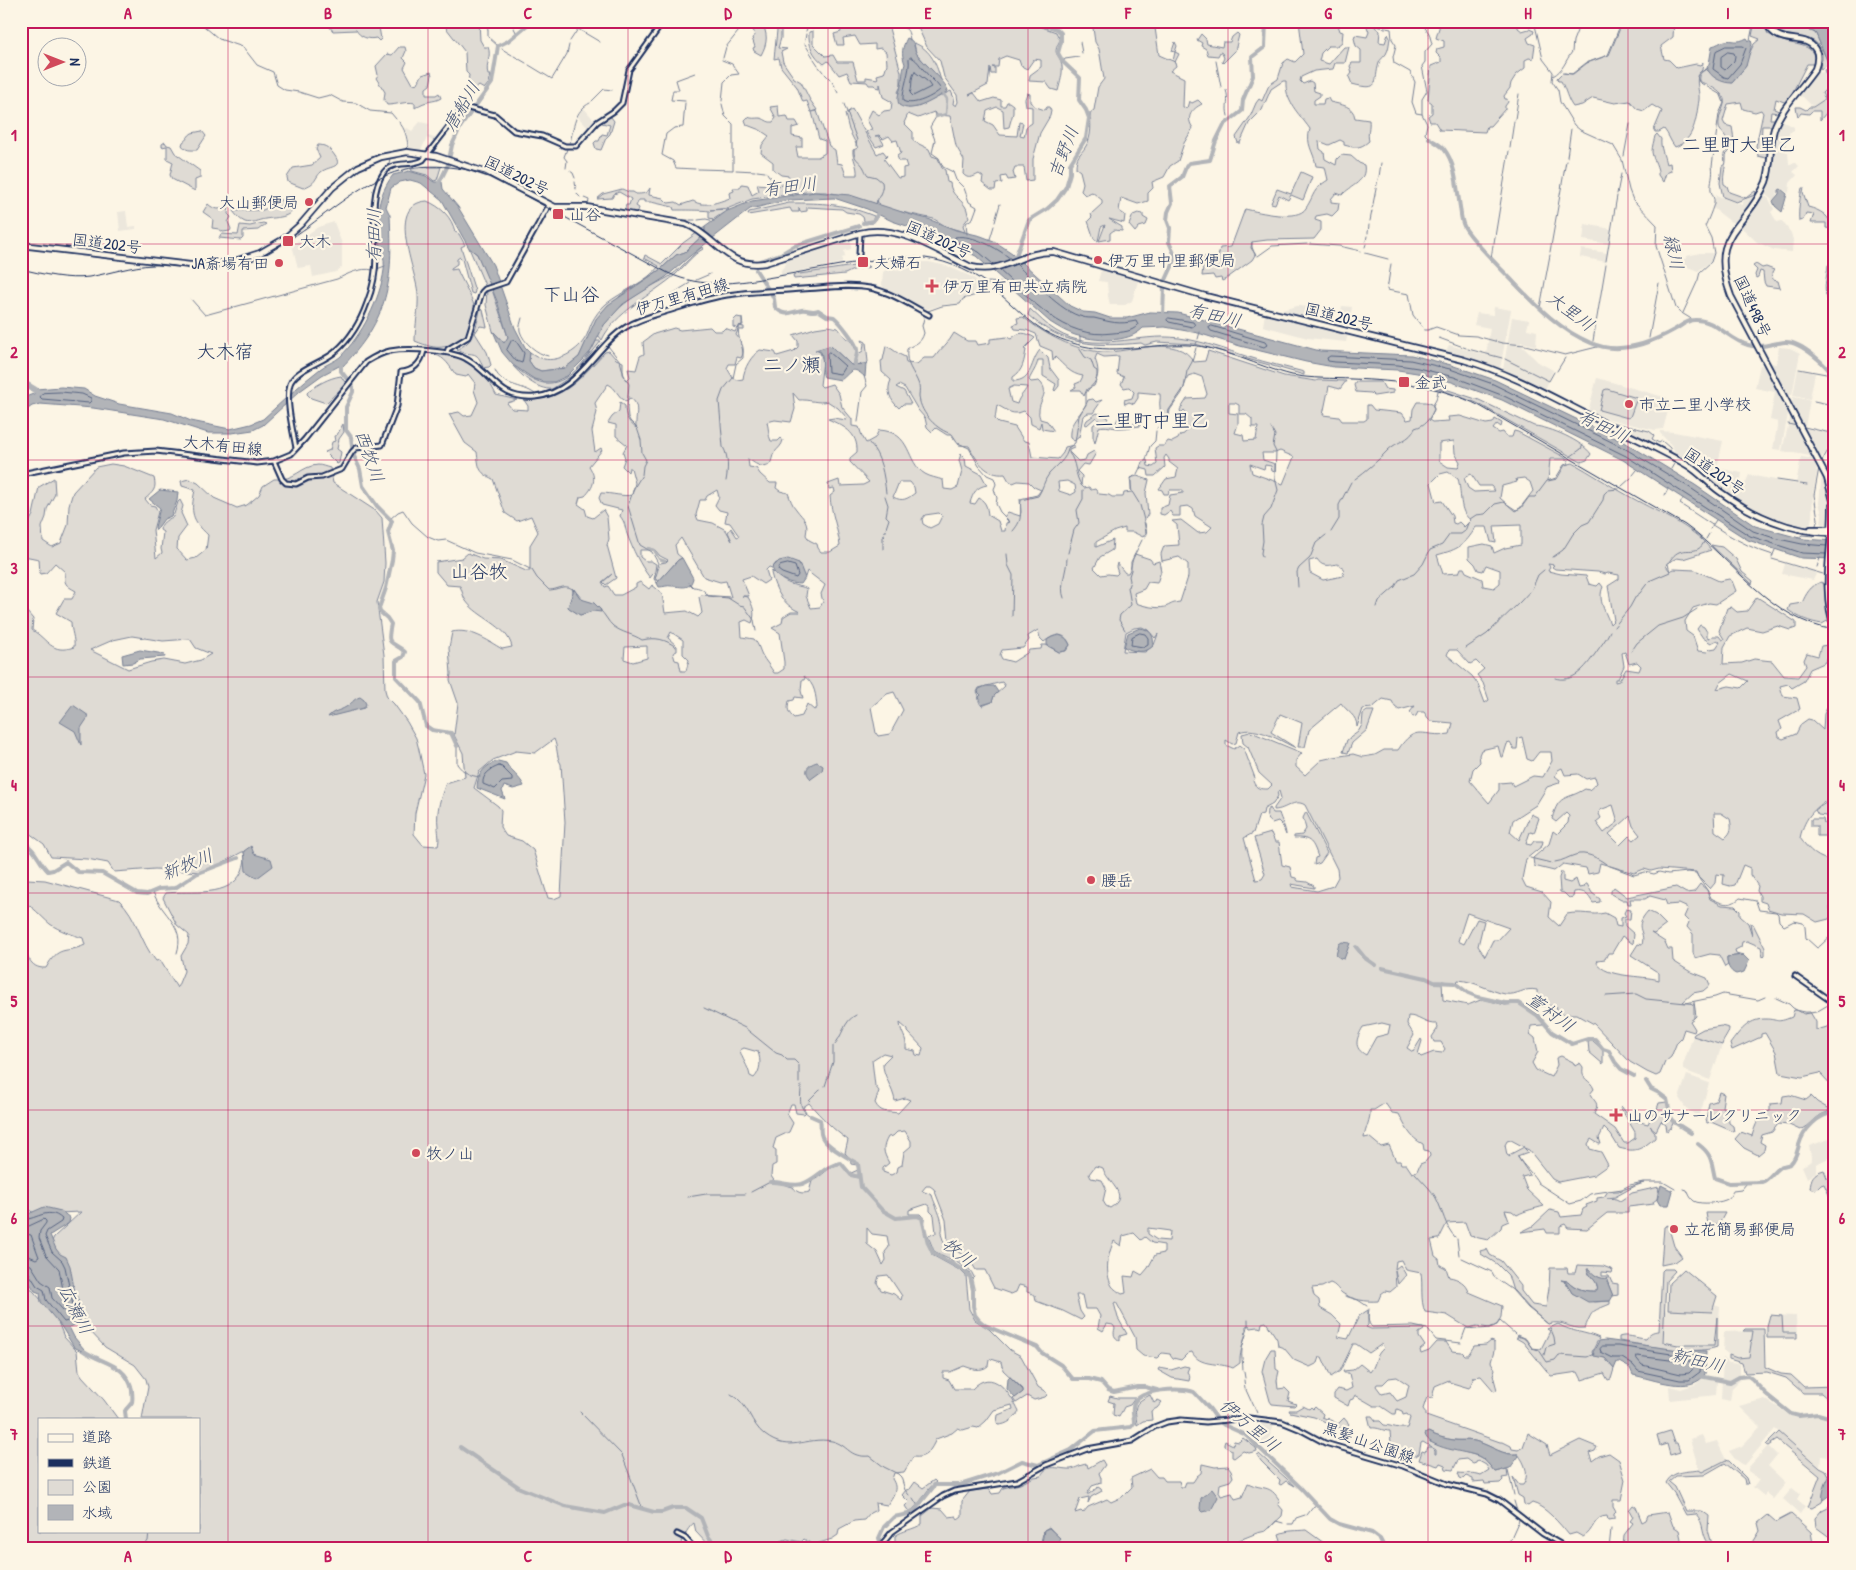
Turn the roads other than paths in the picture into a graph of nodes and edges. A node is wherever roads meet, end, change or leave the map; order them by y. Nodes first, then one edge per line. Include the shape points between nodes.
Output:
1 (664, 21) edge
2 (1765, 21) edge
3 (428, 155) junction
4 (549, 205) junction
5 (860, 233) junction
6 (21, 245) edge
7 (859, 255) dead end
8 (929, 315) dead end
9 (424, 351) junction
10 (447, 352) junction
11 (296, 448) junction
12 (274, 461) junction
13 (21, 474) edge
14 (1831, 492) junction
15 (1835, 508) edge
16 (1835, 520) edge
17 (1833, 532) edge
18 (1834, 621) edge
19 (1835, 629) edge
20 (1795, 976) dead end
21 (1835, 1004) edge
22 (677, 1534) dead end
23 (880, 1547) edge
24 (695, 1549) edge
25 (1569, 1549) edge

1 - 3 main road via 629,70 622,103 597,122 576,146 565,146 542,136 514,131 495,115 464,108
2 - 14 highway, 国道498号 via 1778,35 1809,42 1818,61 1776,124 1766,182 1735,226 1726,245 1726,280 1731,296
3 - 4 highway, 国道202号 via 490,174
3 - 6 highway, 国道202号 via 389,154 358,166 332,188 284,239 260,253 229,263 190,264
3 - 11 main road via 418,163 391,166 383,174 376,196 375,272 367,304 344,344 322,362 295,376 290,386
4 - 5 highway, 国道202号 via 597,208 680,223 699,231 725,254 750,264 779,259
4 - 10 main road via 506,282 482,292 468,337
5 - 7 main road
5 - 17 highway, 国道202号 via 895,232 970,267 989,269 1037,253 1054,252 1205,296 1479,364 1528,384 1655,447 1689,466 1728,497 1759,516 1796,528
8 - 10 main road, 伊万里有田線 via 886,293 856,286 718,296 631,324 573,380 553,392 535,397 504,391 472,362
9 - 10 main road, 伊万里有田線
9 - 11 main road, 伊万里有田線 via 380,354 366,362
9 - 12 main road via 416,366 400,372 396,406 382,445 358,447 342,469 296,484 282,480
11 - 12 main road, 大木有田線
12 - 13 main road, 大木有田線 via 258,463 156,451
14 - 15 highway, 国道498号
14 - 17 highway, 国道498号
16 - 17 highway
17 - 18 highway via 1829,591
18 - 19 highway
20 - 21 main road
22 - 24 main road
23 - 25 main road, 黒髪山公園線 via 888,1536 954,1491 1018,1481 1046,1465 1087,1449 1132,1441 1167,1422 1254,1418 1282,1422 1325,1443 1410,1468 1446,1484 1487,1494 1542,1534

